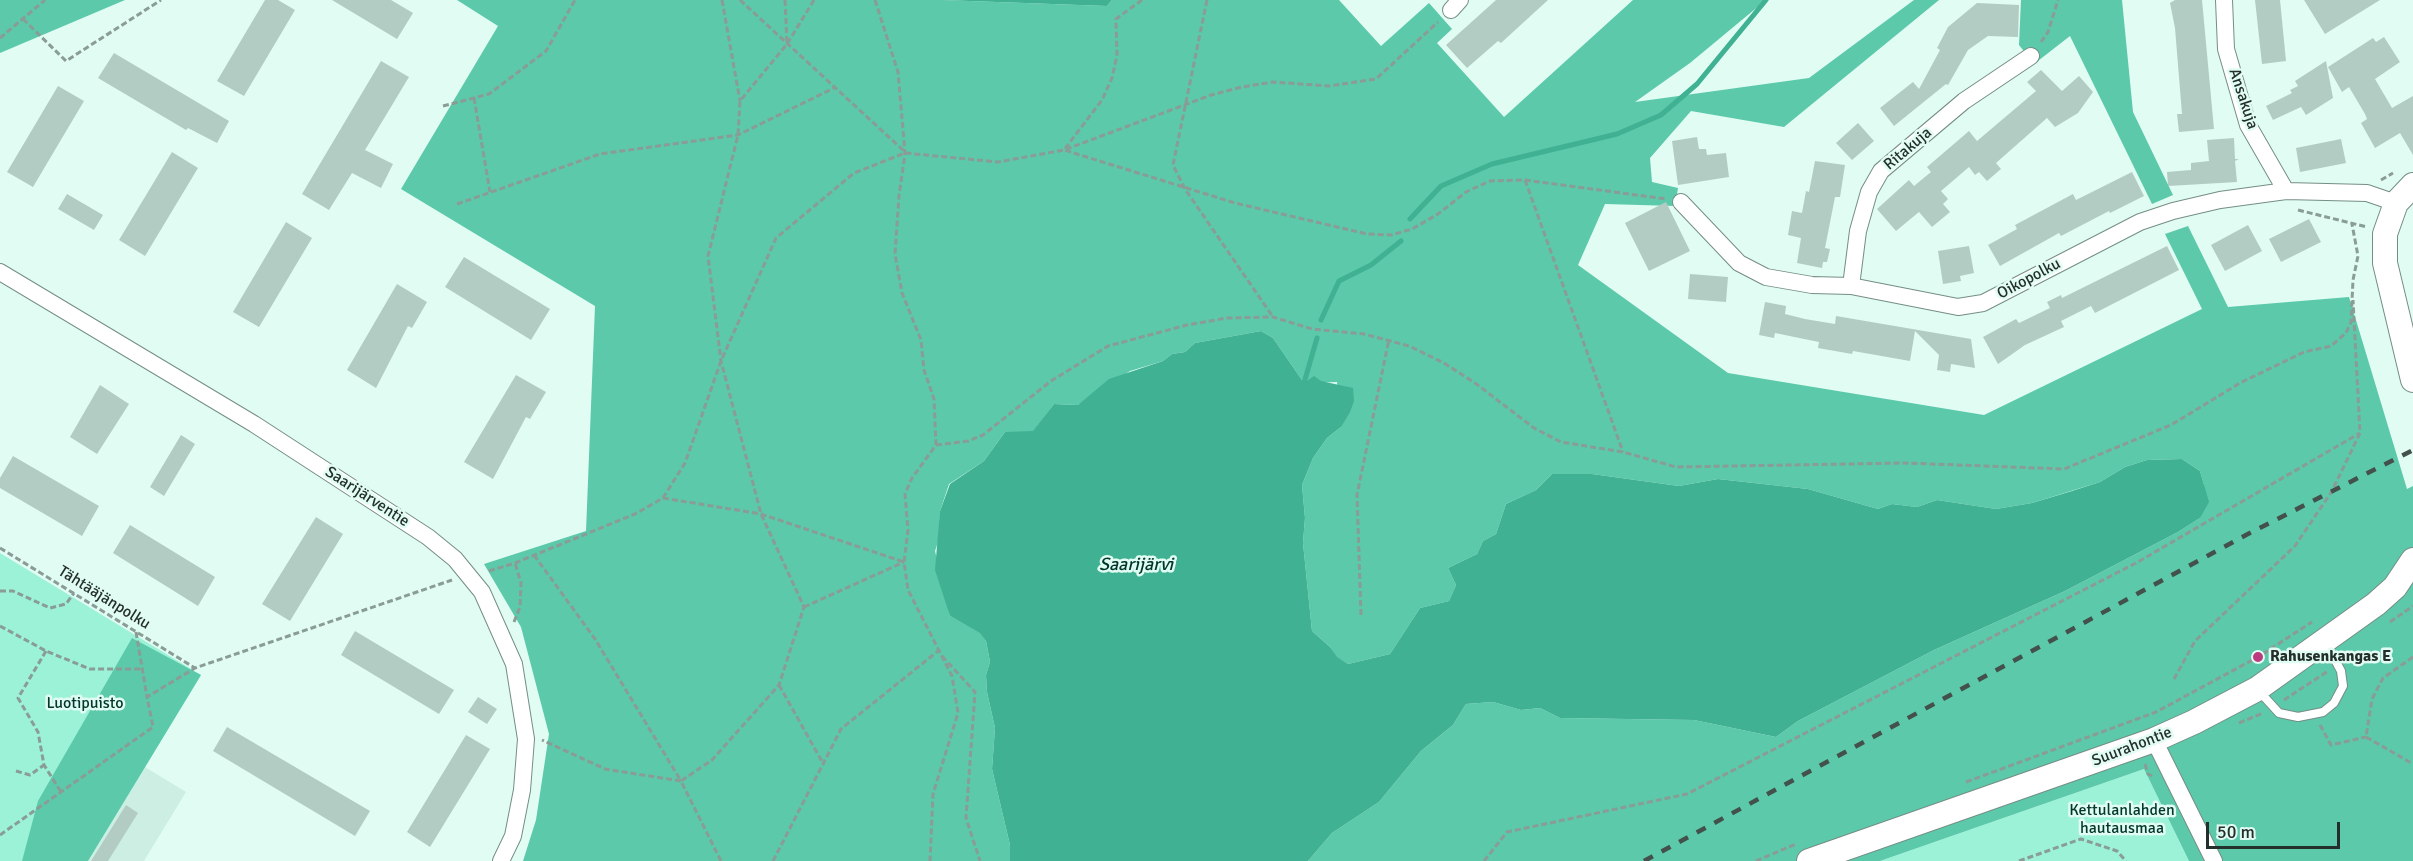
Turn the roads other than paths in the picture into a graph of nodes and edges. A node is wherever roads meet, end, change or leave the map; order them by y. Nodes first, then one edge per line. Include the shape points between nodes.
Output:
1 (2224, 0) edge
2 (2031, 56) road end
3 (2413, 185) edge
4 (2286, 191) junction
5 (1681, 202) road end
6 (2396, 203) junction
7 (0, 272) edge
8 (1851, 286) junction
9 (2413, 380) edge
10 (2413, 560) edge
11 (2325, 642) junction
12 (2257, 689) junction
13 (2154, 740) junction
14 (1804, 852) edge
15 (501, 861) edge
16 (2214, 861) edge

1 - 4 street, Ansakuja via 2226,50 2248,125
2 - 8 street, Ritakuja via 1964,101 1881,171 1869,192 1858,231
3 - 6 street
4 - 6 street, Oikopolku via 2367,193
4 - 8 street, Oikopolku via 2220,200 2140,222 1983,303 1959,307
5 - 8 street, Oikopolku via 1738,263 1766,277 1812,285
6 - 9 street via 2385,234 2385,263
7 - 15 street, Saarijärventie via 254,424 428,537 455,559 482,592 514,664 526,739 513,836
10 - 11 street, Suurahontie via 2395,587
11 - 12 street, Suurahontie
11 - 12 lane via 2341,671 2343,686 2334,703 2315,716 2288,716 2279,713
12 - 13 street, Suurahontie
13 - 14 street, Suurahontie
13 - 16 street

